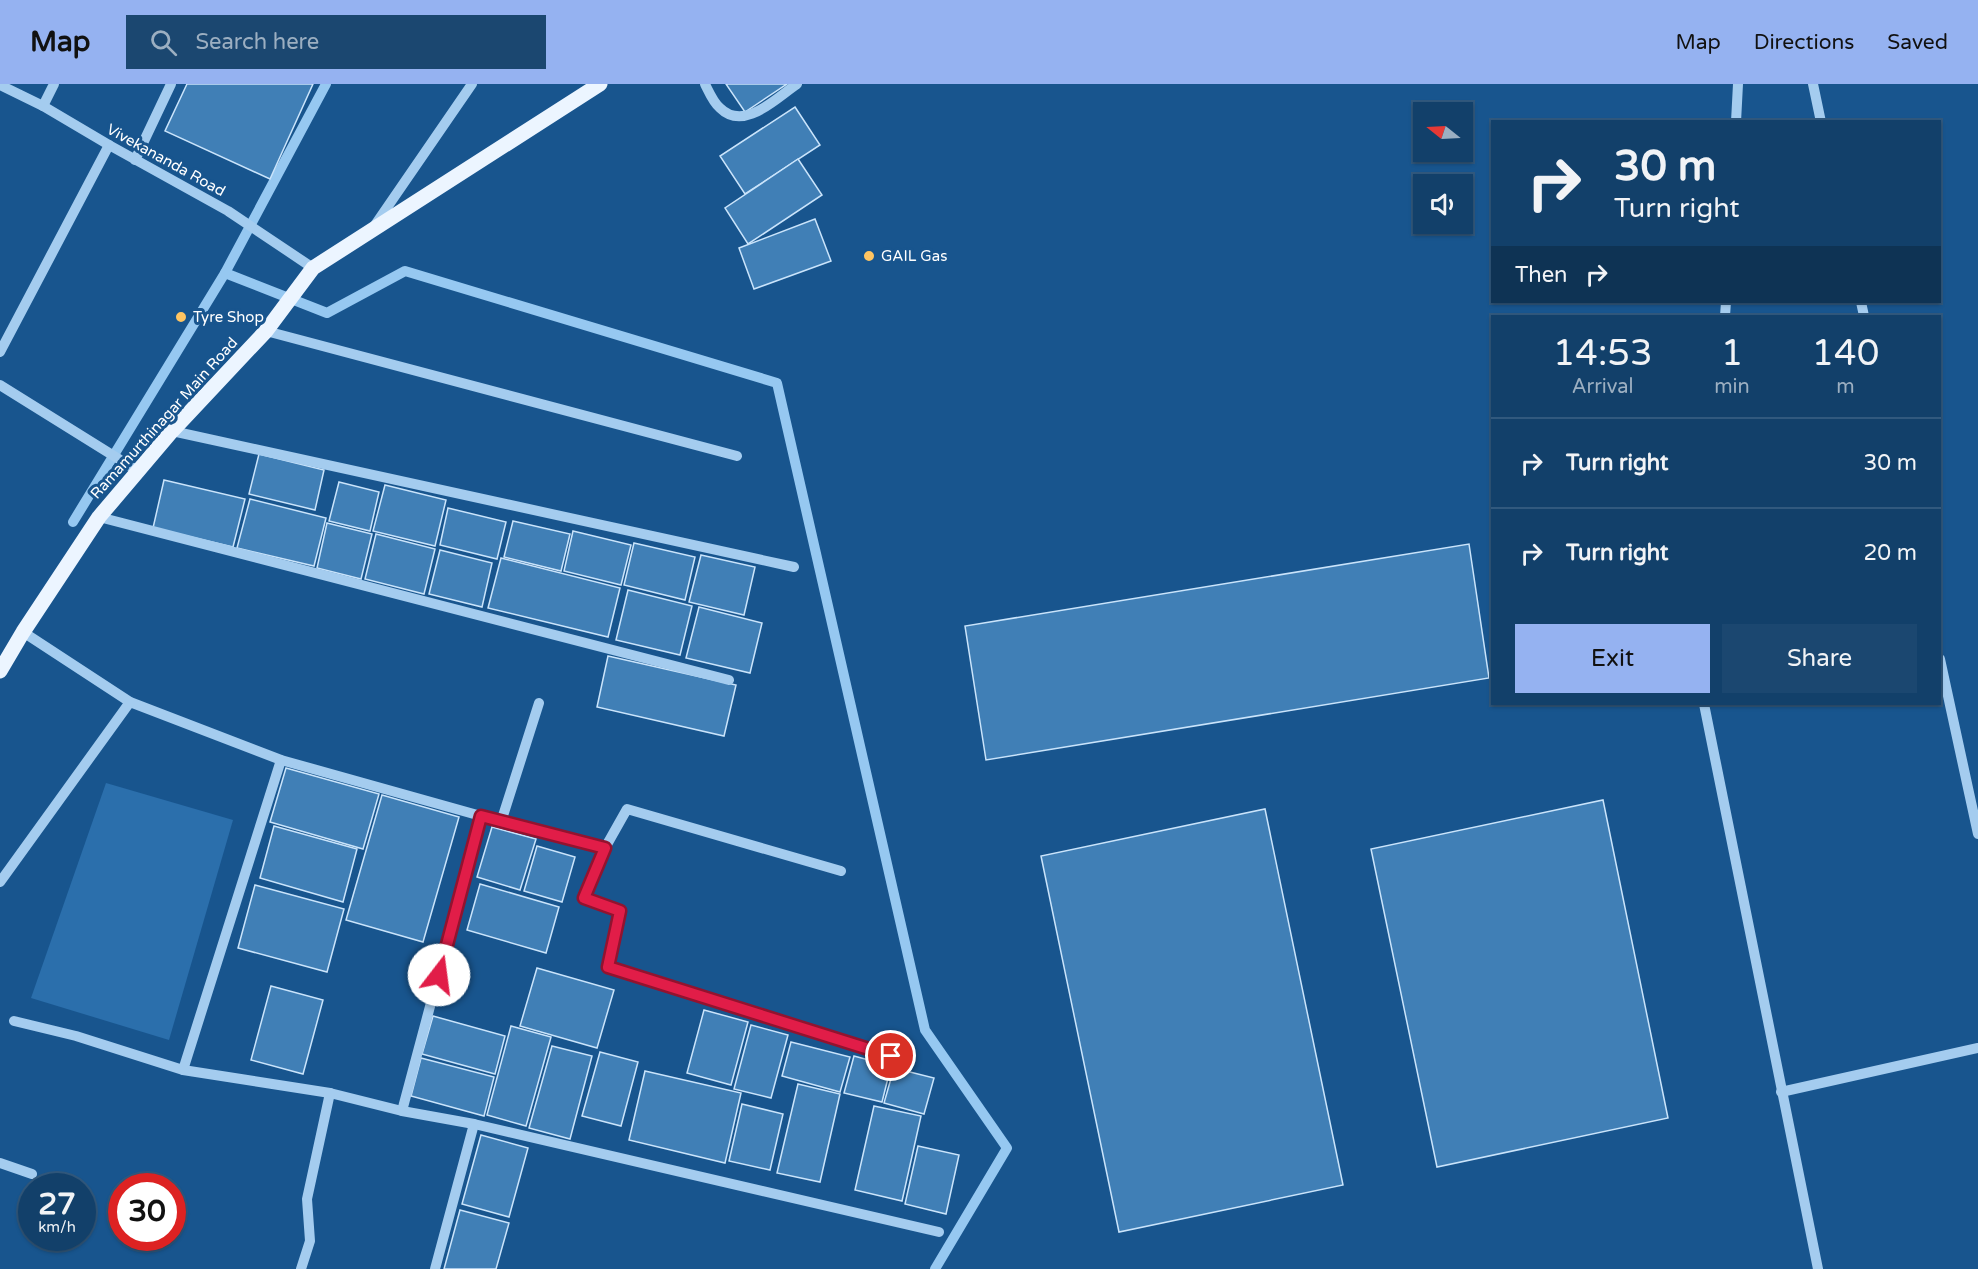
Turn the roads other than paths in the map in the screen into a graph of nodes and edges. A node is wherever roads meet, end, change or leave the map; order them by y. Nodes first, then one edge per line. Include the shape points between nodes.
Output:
1 (54, 84) edge
2 (171, 84) edge
3 (472, 84) edge
4 (600, 84) edge
5 (705, 84) edge
6 (797, 84) edge
7 (1738, 84) edge
8 (1813, 84) edge
9 (0, 85) edge
10 (43, 105) junction
11 (1736, 120) edge
12 (1821, 120) edge
13 (109, 145) junction
14 (135, 160) junction
15 (370, 232) junction
16 (313, 268) junction
17 (266, 331) junction
18 (0, 352) edge
19 (0, 385) edge
20 (172, 431) junction
21 (737, 456) dead end
22 (138, 471) junction
23 (99, 517) junction
24 (794, 567) dead end
25 (23, 632) junction
26 (1941, 664) edge
27 (0, 671) edge
28 (729, 680) dead end
29 (130, 702) junction
30 (539, 703) dead end
31 (1704, 705) edge
32 (281, 760) junction
33 (481, 816) junction
34 (501, 822) junction
35 (1978, 834) edge
36 (605, 848) junction
37 (841, 871) dead end
38 (0, 882) edge
39 (14, 1021) dead end
40 (1978, 1048) edge
41 (891, 1056) dead end
42 (183, 1070) junction
43 (1781, 1092) junction
44 (330, 1093) junction
45 (402, 1111) junction
46 (474, 1124) junction
47 (0, 1163) edge
48 (29, 1173) edge
49 (939, 1232) dead end
50 (301, 1269) edge
51 (435, 1269) edge
52 (1818, 1269) edge

1 - 10 street
2 - 14 street
3 - 15 street
4 - 15 main road, Ramamurthinagar Main Road
5 - 6 street via 718,107 728,115 742,117 753,115
7 - 11 street
8 - 12 street
9 - 10 street, Vivekananda Road
10 - 13 street, Vivekananda Road
13 - 14 street, Vivekananda Road
13 - 18 street
14 - 16 street, Vivekananda Road via 228,211
15 - 16 main road, Ramamurthinagar Main Road
16 - 17 main road, Ramamurthinagar Main Road
17 - 20 main road, Ramamurthinagar Main Road
17 - 21 street
19 - 22 street
20 - 22 main road, Ramamurthinagar Main Road
20 - 24 street
22 - 23 main road, Ramamurthinagar Main Road
23 - 25 main road, Ramamurthinagar Main Road
23 - 28 street
25 - 27 main road, Ramamurthinagar Main Road
25 - 29 street
26 - 35 street
29 - 32 street
29 - 38 street
30 - 34 street
31 - 43 street
32 - 33 street
32 - 42 street
33 - 34 street
33 - 45 street
34 - 36 street
36 - 37 street via 627,808
36 - 41 street via 584,898 620,911 608,967
39 - 42 street
40 - 43 street
42 - 44 street
43 - 52 street
44 - 45 street
44 - 50 street via 307,1199 310,1241
45 - 46 street
46 - 49 street
46 - 51 street
47 - 48 street

